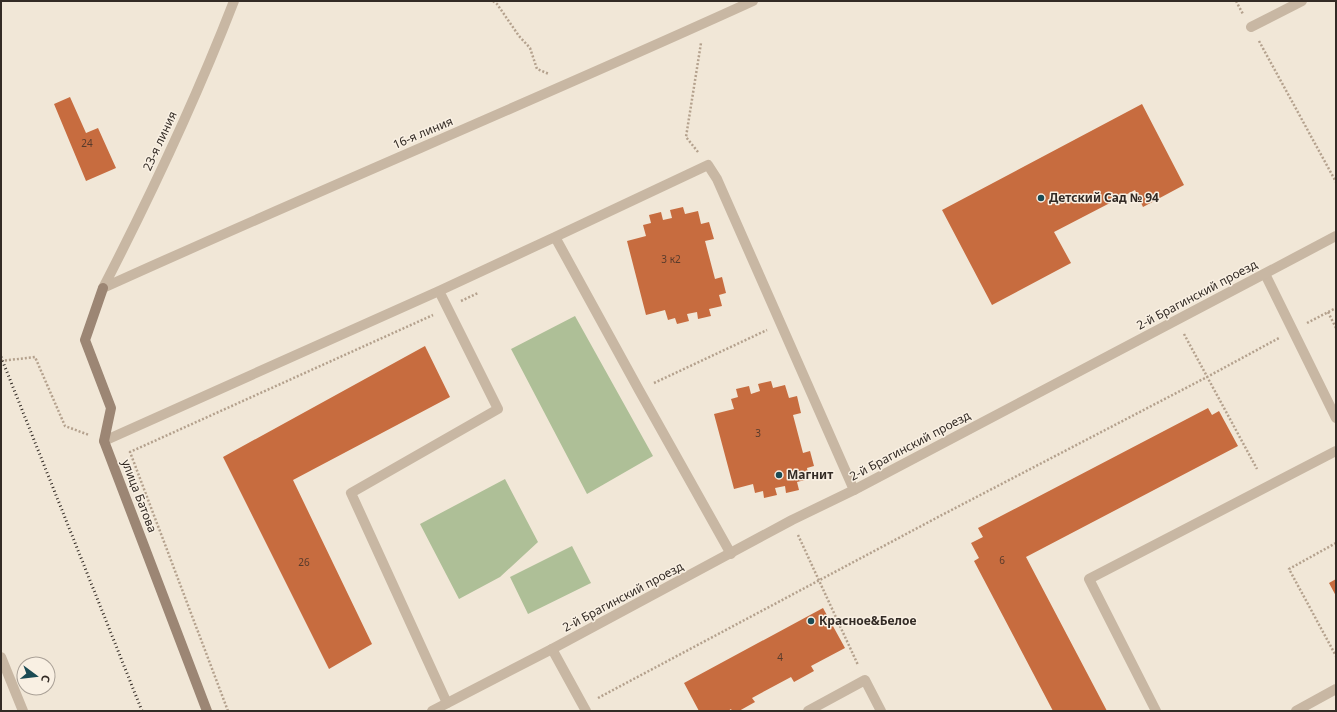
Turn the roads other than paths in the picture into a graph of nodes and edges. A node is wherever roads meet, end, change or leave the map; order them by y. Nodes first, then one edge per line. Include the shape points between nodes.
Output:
1 (234, 1) edge
2 (754, 1) edge
3 (1302, 1) edge
4 (1251, 27) road end
5 (1336, 236) edge
6 (555, 237) junction
7 (1266, 274) junction
8 (103, 288) junction
9 (439, 292) junction
10 (1336, 418) edge
11 (104, 441) junction
12 (1336, 451) edge
13 (854, 490) junction
14 (731, 554) junction
15 (552, 649) junction
16 (1, 657) edge
17 (1336, 689) edge
18 (447, 703) junction
19 (585, 708) edge
20 (23, 711) edge
21 (207, 711) edge
22 (432, 711) edge
23 (808, 711) edge
24 (881, 711) edge
25 (1156, 711) edge
26 (1296, 711) edge

1 - 8 street, 23-я линия via 208,67
2 - 8 street, 16-я линия
3 - 4 street
5 - 7 street, 2-й Брагинский проезд
6 - 9 street
6 - 13 street via 708,165 717,179
6 - 14 street
7 - 10 street
7 - 13 street, 2-й Брагинский проезд
8 - 11 street via 86,340 111,408
9 - 11 street
9 - 18 street via 498,409 351,493
11 - 21 street, улица Батова
12 - 25 street via 1089,579
13 - 14 street, 2-й Брагинский проезд via 792,520
14 - 15 street, 2-й Брагинский проезд
15 - 18 street, 2-й Брагинский проезд
15 - 19 street
16 - 20 street
17 - 26 street
18 - 22 street, 2-й Брагинский проезд
23 - 24 street via 865,680

